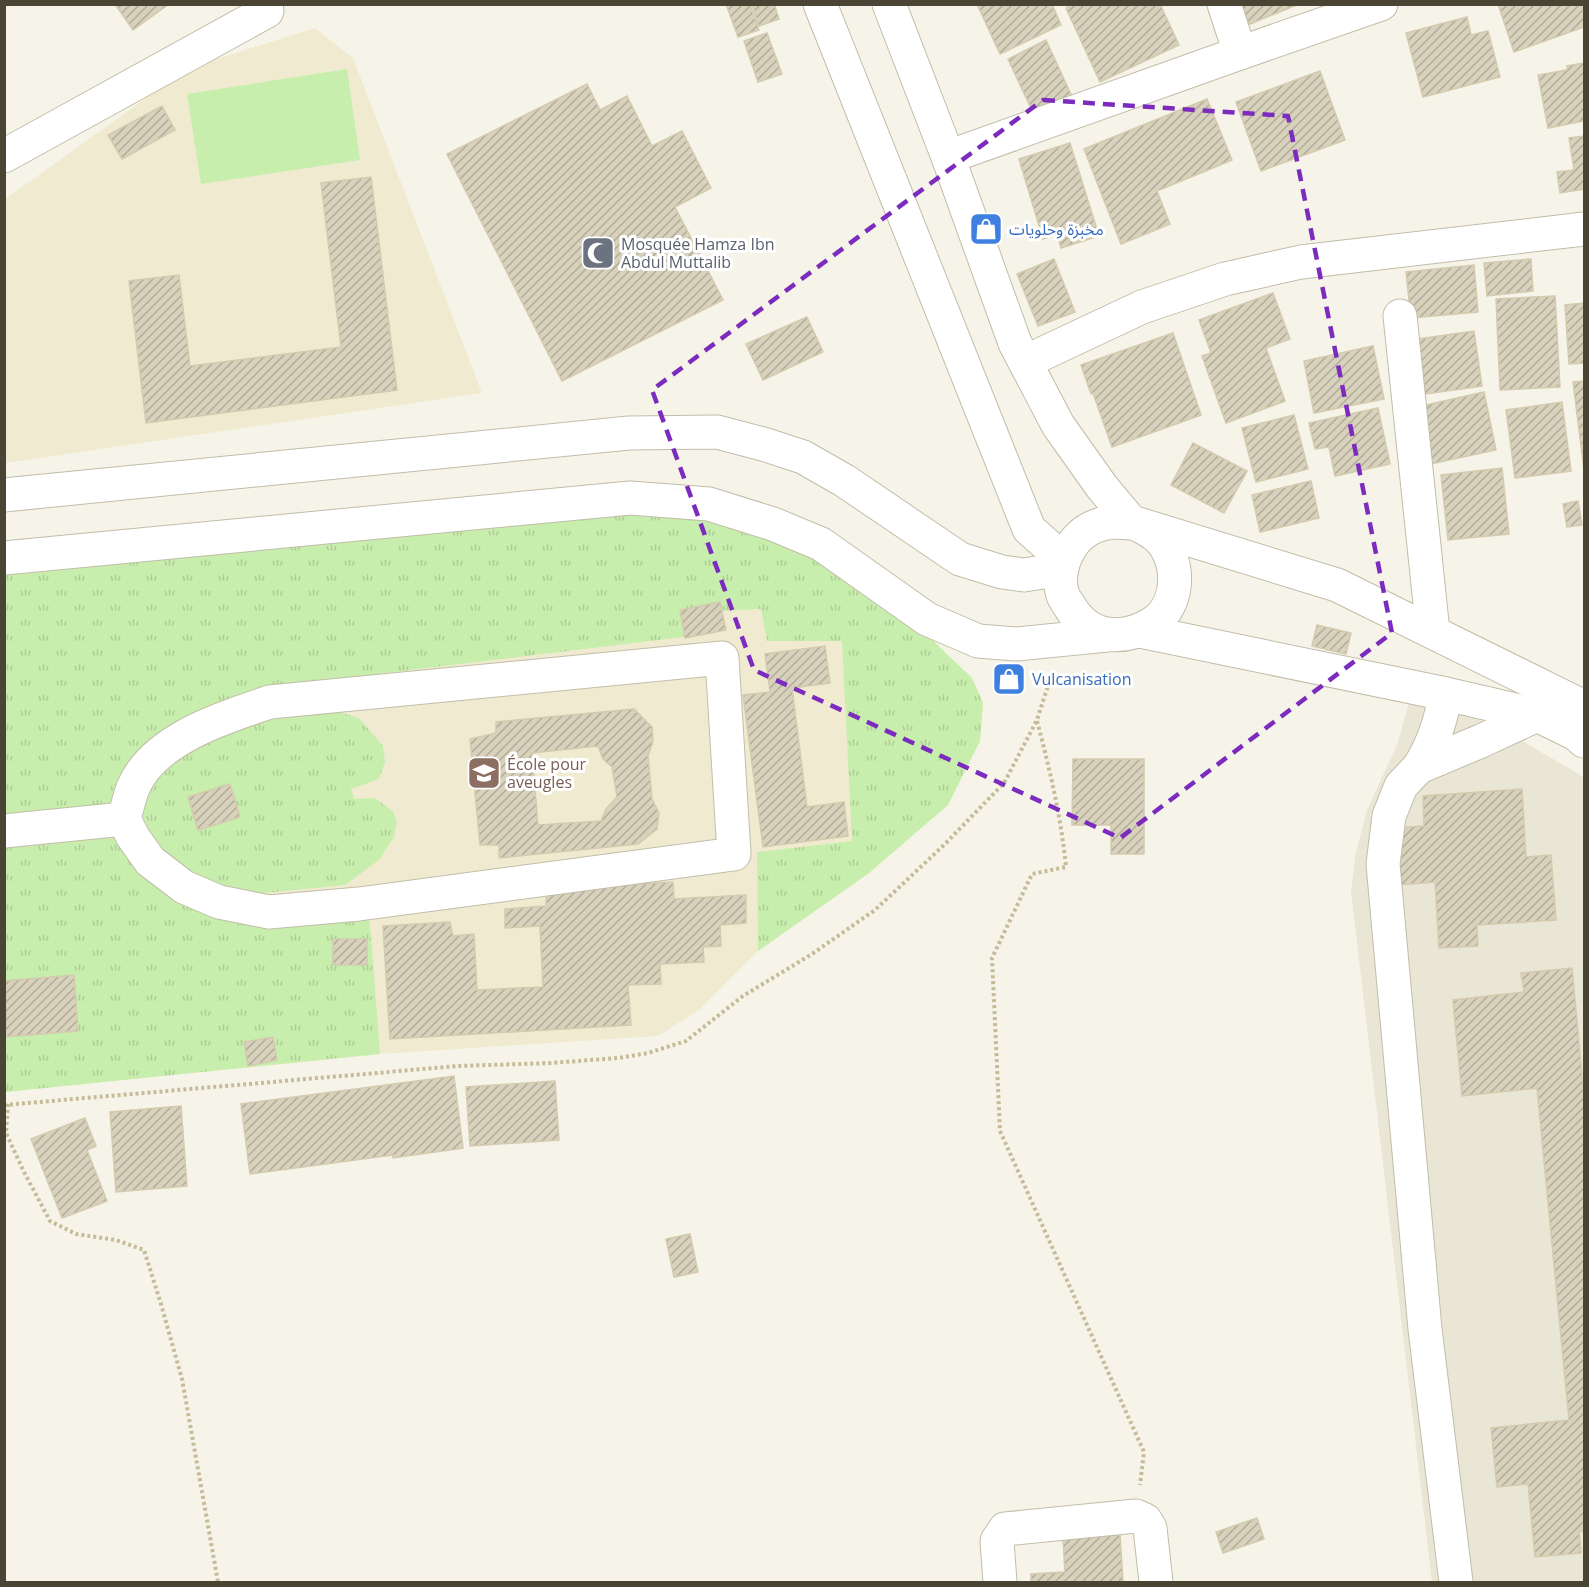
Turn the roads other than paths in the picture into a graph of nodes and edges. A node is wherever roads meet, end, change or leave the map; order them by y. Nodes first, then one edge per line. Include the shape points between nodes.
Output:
1 (820, 4) edge
2 (889, 4) edge
3 (1224, 4) edge
4 (1381, 4) edge
5 (267, 11) dead end
6 (1240, 53) junction
7 (4, 156) edge
8 (948, 157) junction
9 (1584, 229) edge
10 (1400, 316) dead end
11 (1025, 362) junction
12 (4, 495) edge
13 (1133, 523) junction
14 (4, 558) edge
15 (1063, 564) junction
16 (1140, 631) junction
17 (1433, 632) junction
18 (1107, 635) junction
19 (1446, 694) junction
20 (1583, 705) edge
21 (1537, 715) junction
22 (1584, 741) edge
23 (1419, 767) junction
24 (124, 819) junction
25 (4, 831) edge
26 (1000, 1582) edge
27 (1156, 1582) edge
28 (1456, 1582) edge

1 - 15 street via 1029,529
2 - 8 street
3 - 6 street
4 - 6 street
5 - 7 street
6 - 8 street
8 - 11 street
9 - 11 street via 1301,262 1225,279 1142,307
10 - 17 street
11 - 13 street via 1058,425
12 - 15 street via 629,433 717,432 802,457 845,481 960,560 1024,575
13 - 15 street via 1114,521 1095,526 1071,545
13 - 16 street via 1156,535 1168,550 1175,582 1164,612
13 - 17 street via 1337,585
14 - 18 street via 630,498 709,504 821,543 927,619 978,641 1016,644
15 - 18 street via 1063,594 1076,617
16 - 18 street
16 - 19 street
17 - 20 street
19 - 21 street
19 - 23 street via 1440,724
21 - 22 street
21 - 23 street
23 - 28 street via 1401,786 1389,816 1383,864 1425,1329
24 - 24 street via 150,861 184,887 219,902 269,912 359,904 734,854 722,658 270,702 178,739 150,762 134,786
24 - 25 street
26 - 27 street via 997,1541 1005,1528 1136,1516 1150,1528

